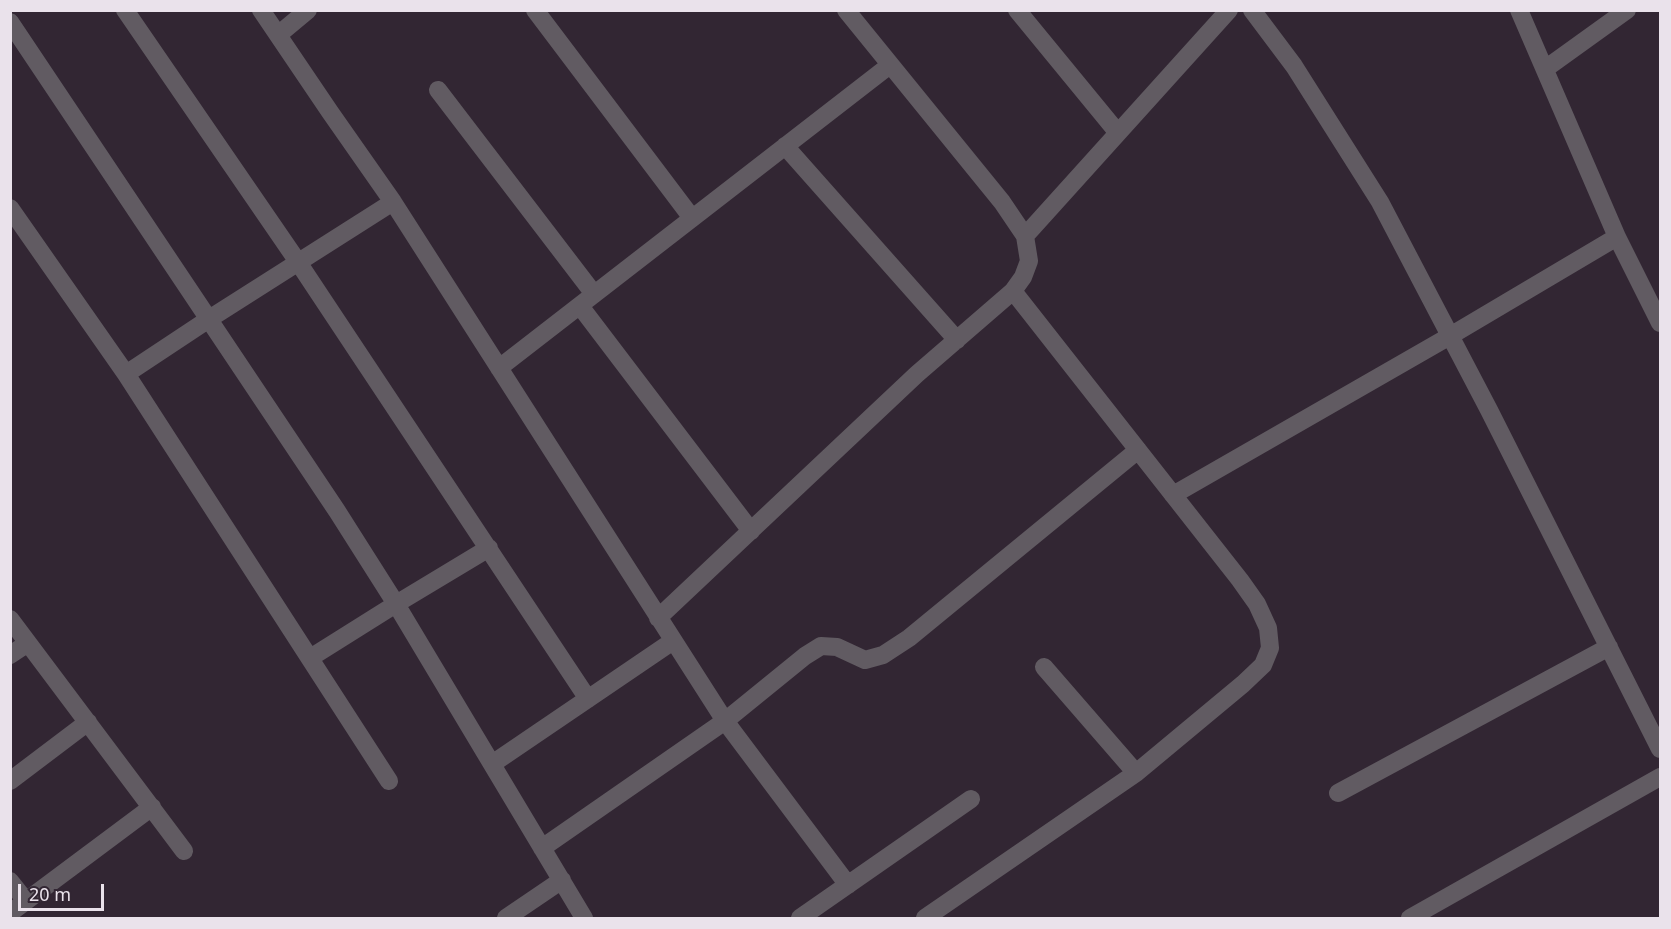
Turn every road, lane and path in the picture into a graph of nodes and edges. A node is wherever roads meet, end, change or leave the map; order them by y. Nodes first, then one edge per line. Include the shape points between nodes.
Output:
1 (125, 10) edge
2 (261, 10) edge
3 (308, 10) edge
4 (535, 10) edge
5 (846, 10) edge
6 (1017, 10) edge
7 (1228, 10) edge
8 (1252, 10) edge
9 (1519, 10) edge
10 (1627, 10) edge
11 (10, 22) edge
12 (278, 35) junction
13 (890, 65) junction
14 (1545, 69) junction
15 (438, 90) dead end
16 (1118, 133) junction
17 (785, 146) junction
18 (393, 202) junction
19 (10, 208) edge
20 (692, 218) junction
21 (1024, 236) junction
22 (1617, 237) junction
23 (298, 262) junction
24 (1013, 291) junction
25 (594, 294) junction
26 (580, 306) junction
27 (208, 319) junction
28 (1660, 323) edge
29 (1450, 336) junction
30 (957, 340) junction
31 (499, 368) junction
32 (126, 374) junction
33 (1138, 450) junction
34 (1173, 495) junction
35 (751, 531) junction
36 (489, 548) junction
37 (396, 604) junction
38 (658, 618) junction
39 (10, 619) edge
40 (673, 641) junction
41 (28, 643) junction
42 (1609, 647) junction
43 (10, 656) edge
44 (310, 658) junction
45 (1044, 667) dead end
46 (588, 699) junction
47 (725, 721) junction
48 (87, 722) junction
49 (1660, 748) edge
50 (492, 765) junction
51 (1136, 773) junction
52 (1660, 777) edge
53 (10, 781) edge
54 (389, 781) dead end
55 (1338, 793) dead end
56 (971, 799) dead end
57 (152, 807) junction
58 (542, 848) junction
59 (184, 851) dead end
60 (562, 880) junction
61 (10, 882) edge
62 (848, 885) junction
63 (26, 901) junction
64 (10, 913) edge
65 (506, 918) edge
66 (584, 918) edge
67 (800, 918) edge
68 (925, 918) edge
69 (1410, 918) edge

1 - 23 street
2 - 12 street
3 - 12 street
4 - 20 street
5 - 13 street
6 - 16 street
7 - 16 street
8 - 29 street via 1294,66 1380,202
9 - 14 street
10 - 14 street
11 - 27 street
12 - 18 street
13 - 17 street
13 - 21 street via 1002,202
14 - 22 street
15 - 25 street
16 - 21 street
17 - 20 street
17 - 30 street
18 - 23 street
18 - 31 street
19 - 32 street
20 - 25 street
21 - 24 street via 1029,261
22 - 28 street
22 - 29 street
23 - 27 street
23 - 36 street
24 - 30 street
24 - 33 street
25 - 26 street
26 - 31 street
26 - 35 street
27 - 32 street
27 - 37 street
29 - 34 street
29 - 42 street
30 - 35 street
31 - 38 street
32 - 44 street
33 - 34 street
33 - 47 street via 909,638 883,655 865,660 837,647 821,646
34 - 51 street via 1257,604 1268,628 1270,648 1263,665 1243,684
35 - 38 street
36 - 37 street
36 - 46 street
37 - 44 street
37 - 50 street
38 - 40 street
39 - 41 street
40 - 46 street
40 - 47 street
41 - 43 street
41 - 48 street
42 - 49 street
42 - 55 street
44 - 54 street
45 - 51 street
46 - 50 street
47 - 58 street
47 - 62 street
48 - 53 street
48 - 57 street
50 - 58 street
51 - 68 street
52 - 69 street
56 - 62 street
57 - 59 street
57 - 63 street
58 - 60 street
60 - 65 street
60 - 66 street
61 - 63 street
62 - 67 street
63 - 64 street

